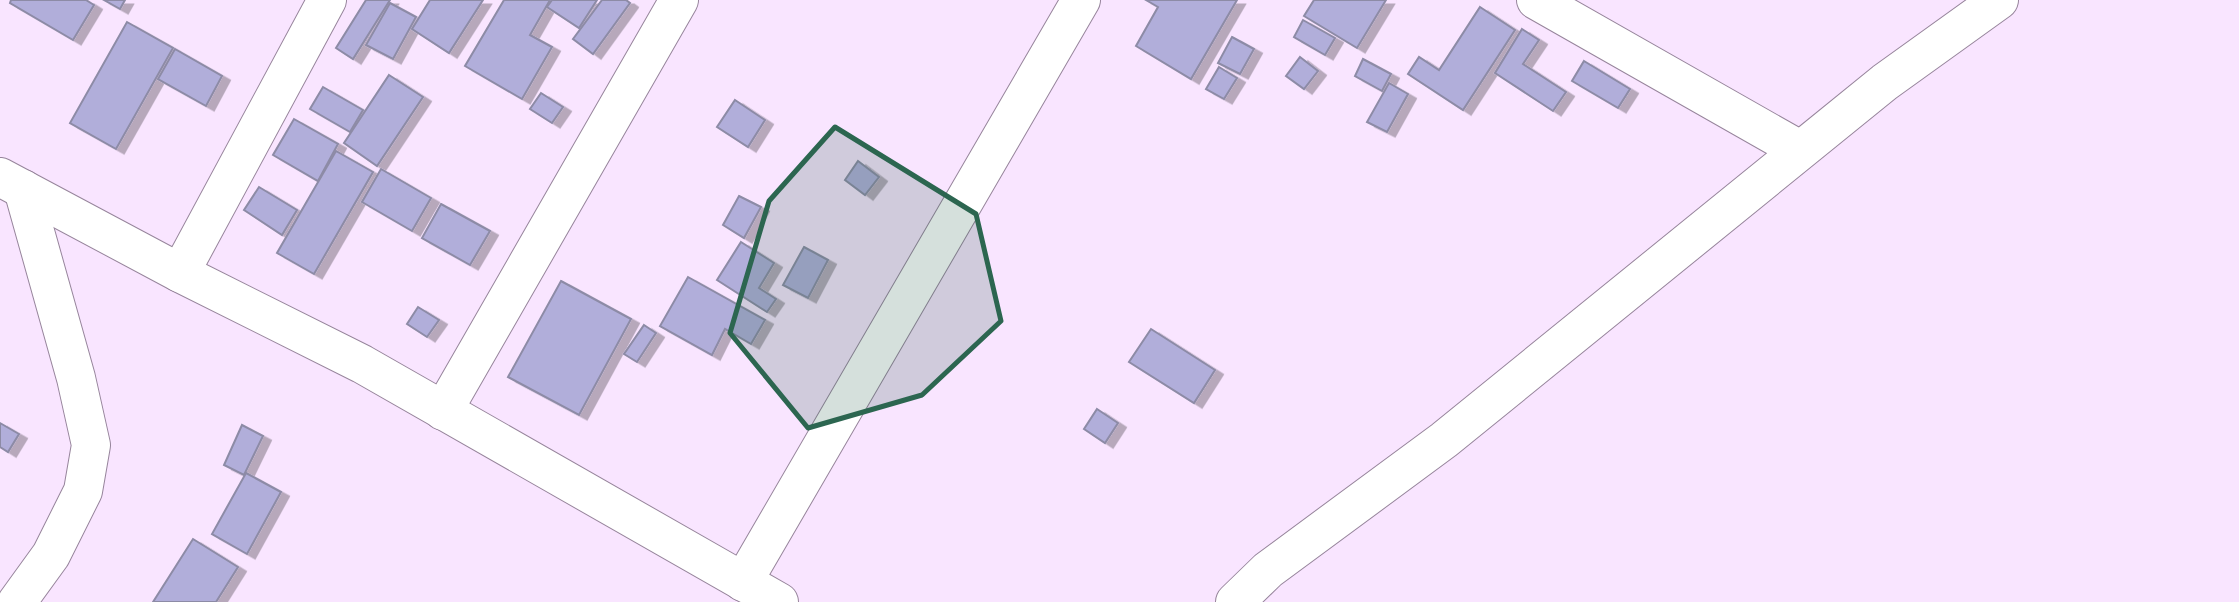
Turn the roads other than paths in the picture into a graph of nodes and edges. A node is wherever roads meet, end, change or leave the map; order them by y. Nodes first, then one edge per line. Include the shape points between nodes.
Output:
1 (327, 0) edge
2 (679, 0) edge
3 (1081, 0) edge
4 (1536, 0) edge
5 (1999, 0) edge
6 (1800, 150) junction
7 (11, 183) edge
8 (180, 273) junction
9 (443, 411) junction
10 (743, 582) junction
11 (17, 602) edge
12 (779, 602) edge
13 (1235, 602) edge

1 - 8 street
2 - 9 street
3 - 10 street
4 - 6 street
5 - 6 street
6 - 13 street via 1444,440 1268,570
7 - 8 street
7 - 11 street via 76,378 91,445 83,491 51,555
8 - 9 street via 362,364
9 - 10 street
10 - 12 street

